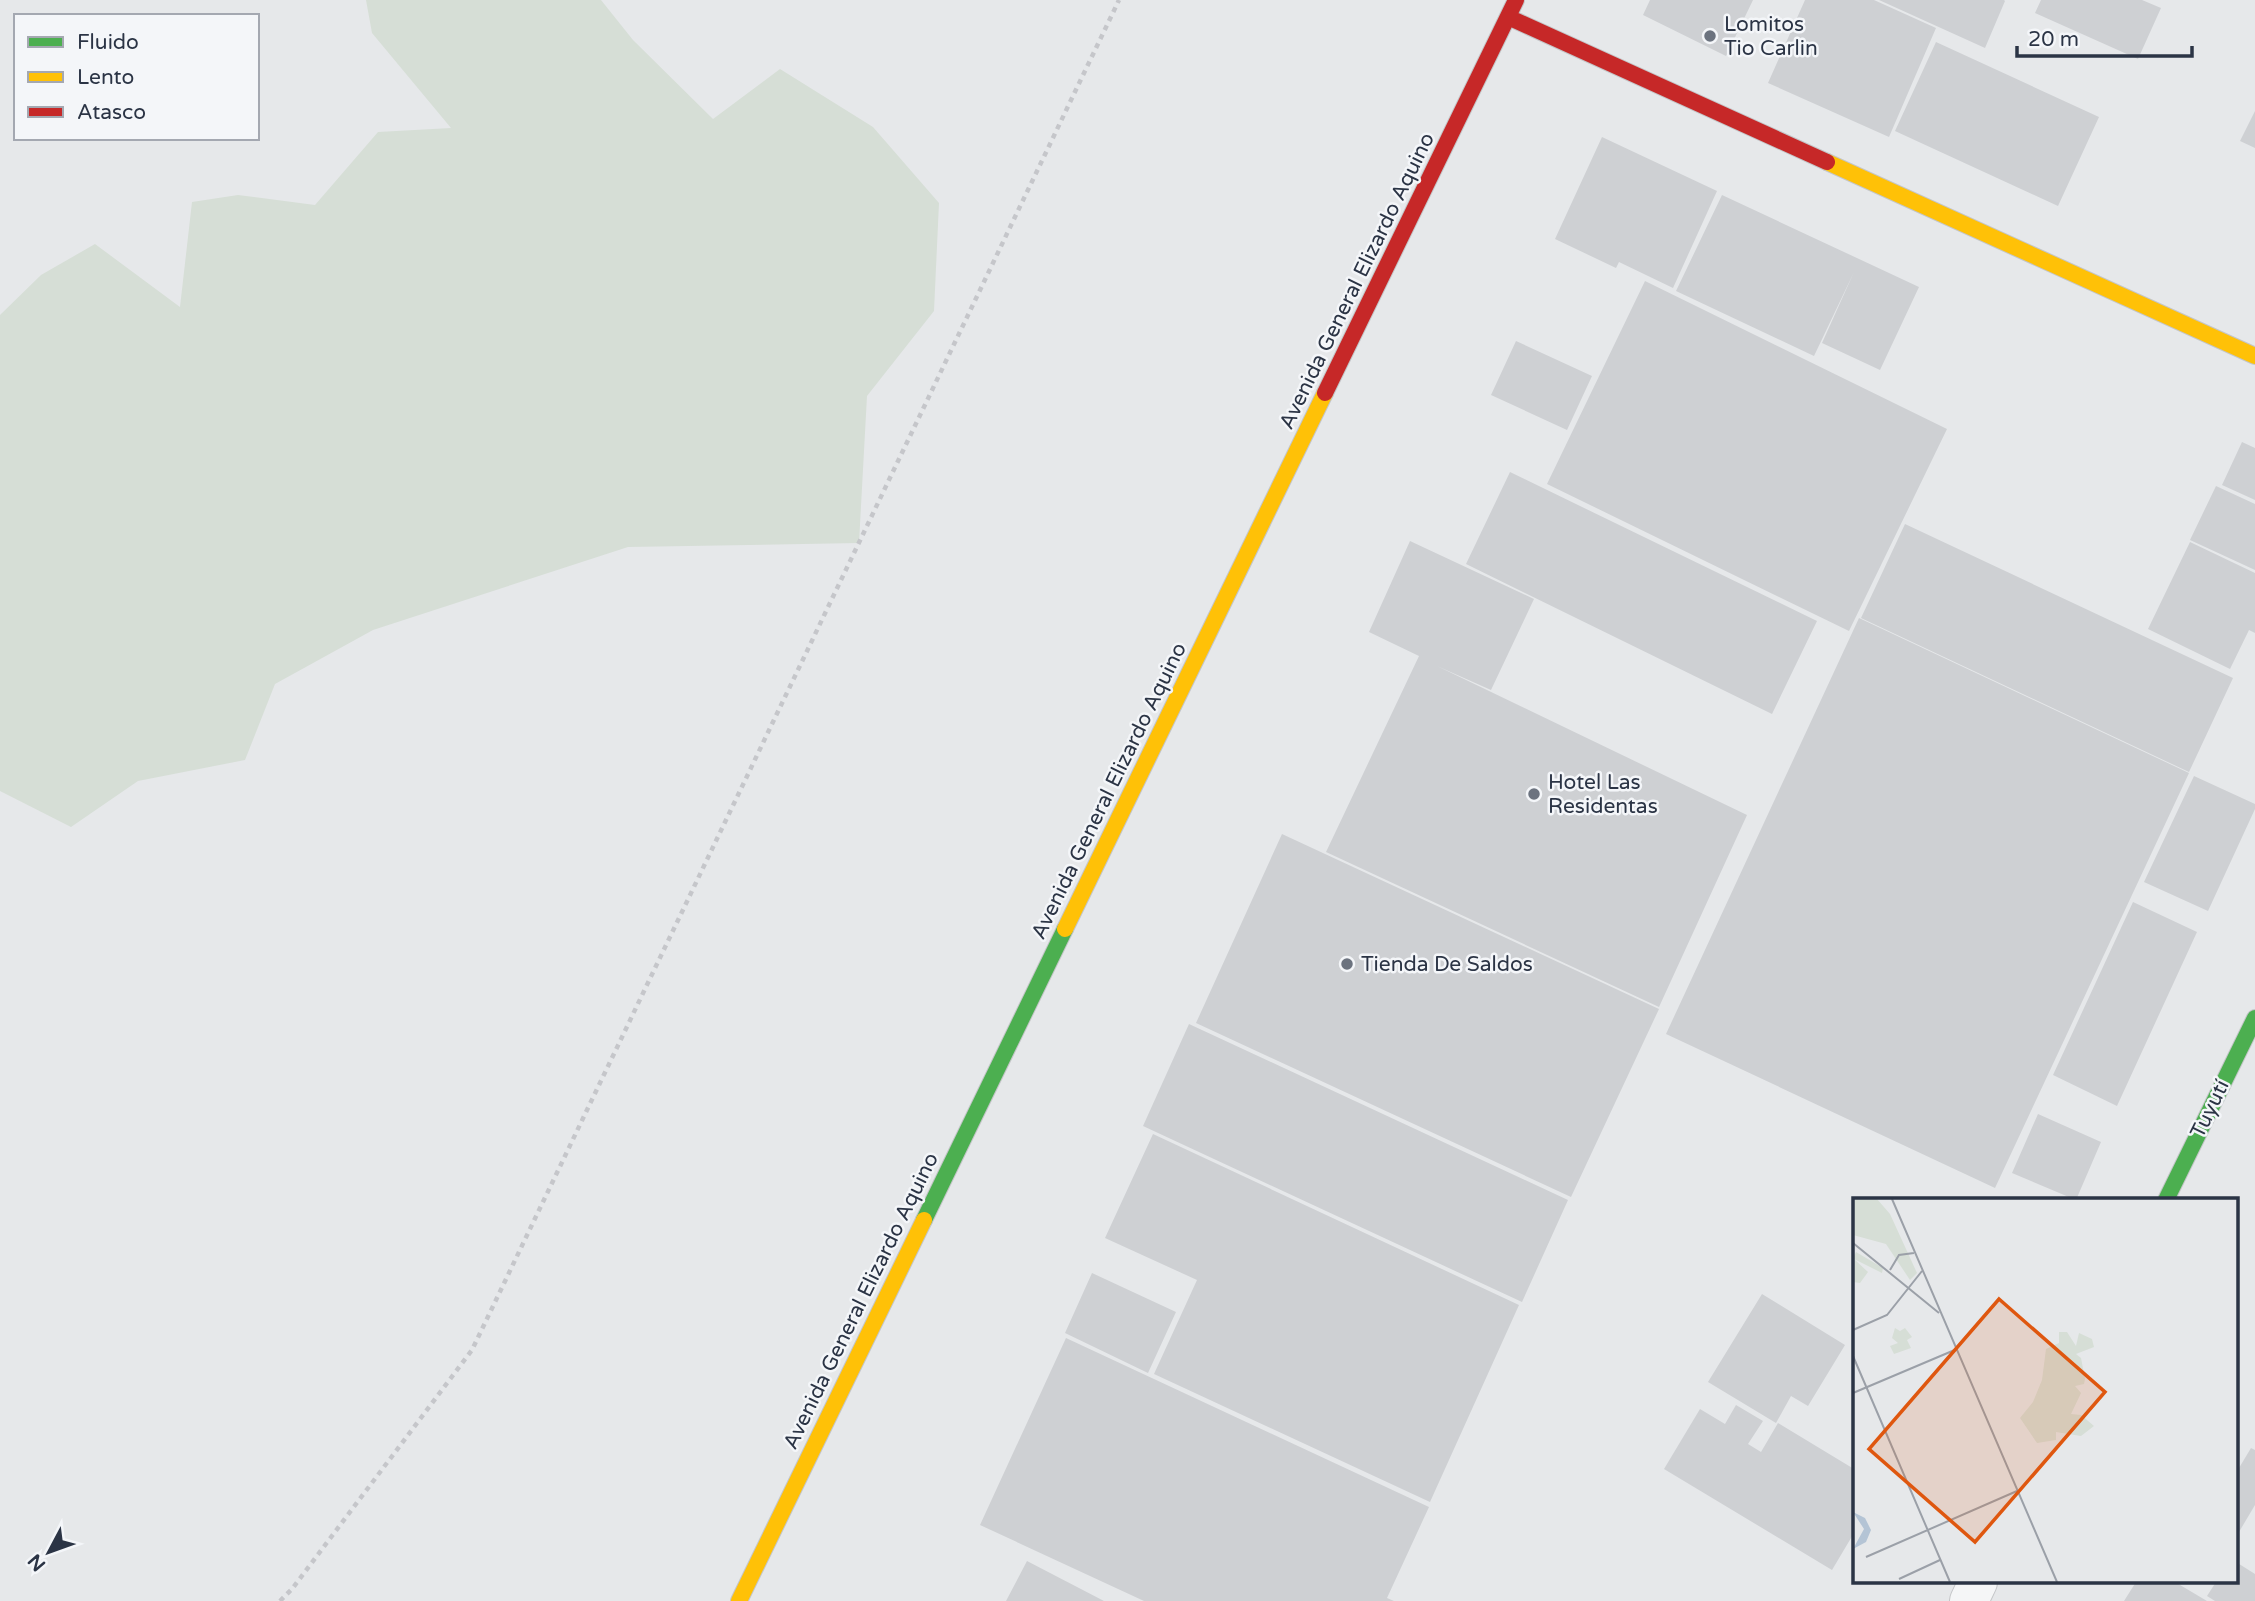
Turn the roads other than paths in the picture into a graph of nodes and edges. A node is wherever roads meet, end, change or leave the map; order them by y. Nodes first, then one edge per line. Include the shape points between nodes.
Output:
1 (1516, 0) edge
2 (1508, 17) junction
3 (2255, 356) edge
4 (2255, 1018) edge
5 (2167, 1198) edge
6 (1977, 1584) edge
7 (750, 1598) edge
8 (1969, 1601) edge

1 - 2 main road, Avenida General Elizardo Aquino
2 - 3 main road
2 - 7 main road, Avenida General Elizardo Aquino
4 - 5 main road, Tuyutí
6 - 8 street

